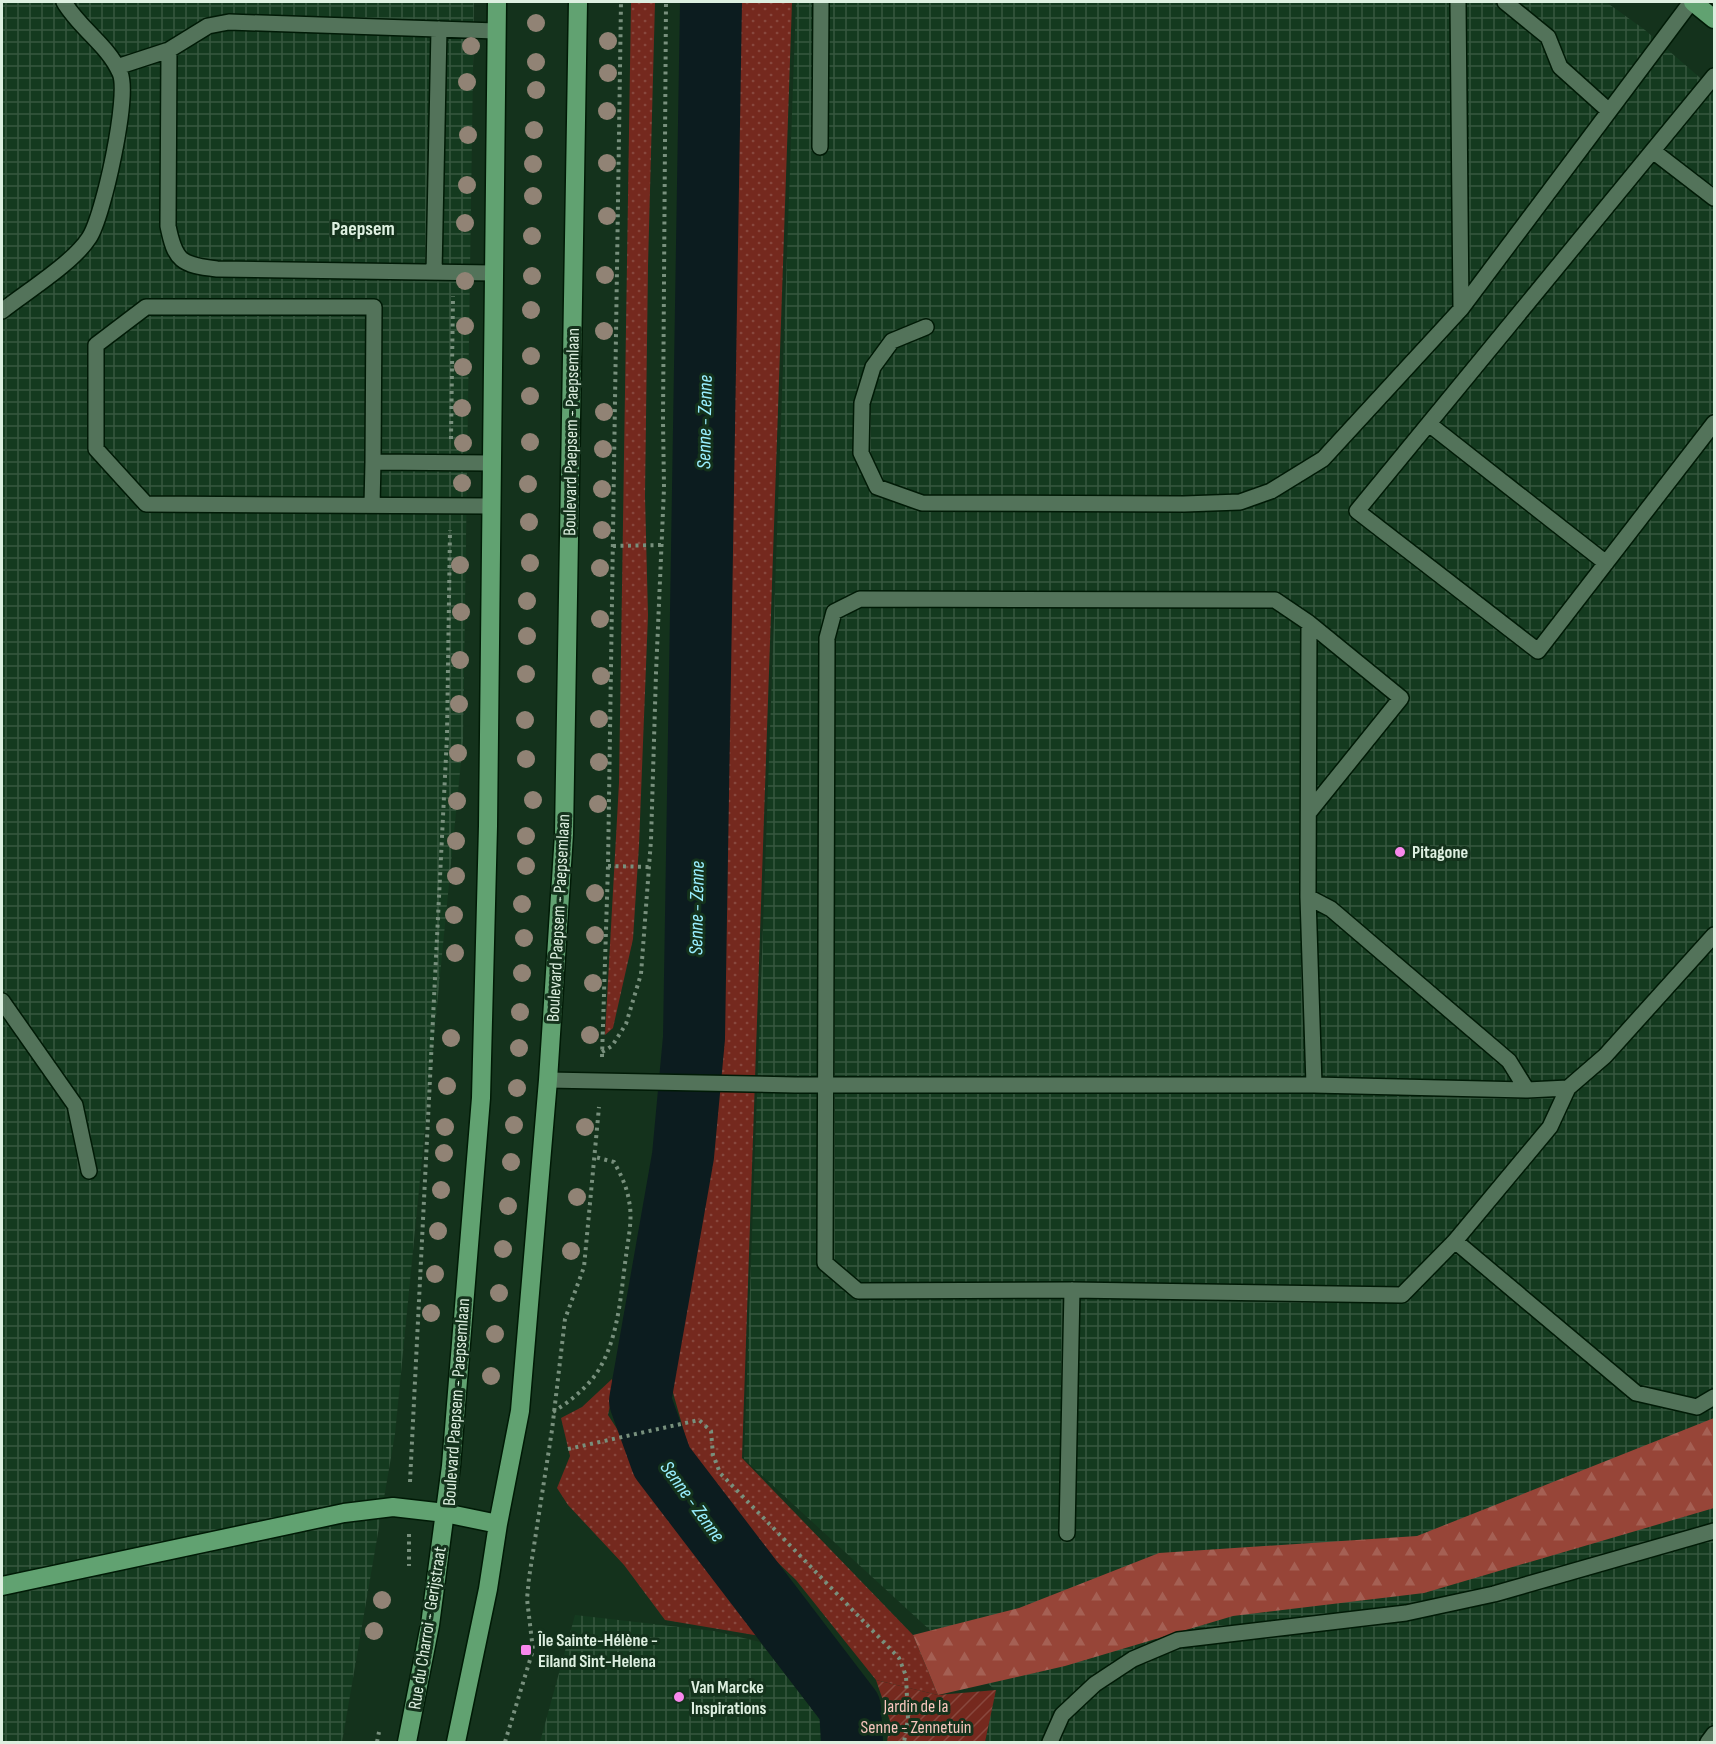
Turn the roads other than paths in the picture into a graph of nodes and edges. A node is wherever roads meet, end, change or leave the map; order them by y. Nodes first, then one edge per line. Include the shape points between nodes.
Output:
1 (64, 2) edge
2 (496, 2) edge
3 (578, 2) edge
4 (821, 2) edge
5 (1458, 2) edge
6 (1505, 2) edge
7 (1692, 2) edge
8 (1714, 19) edge
9 (439, 29) junction
10 (496, 31) junction
11 (169, 50) junction
12 (117, 67) junction
13 (1714, 76) edge
14 (1609, 111) junction
15 (820, 147) dead end
16 (1653, 151) junction
17 (1714, 198) edge
18 (434, 272) junction
19 (493, 273) junction
20 (1461, 309) junction
21 (2, 311) edge
22 (926, 327) dead end
23 (1714, 423) edge
24 (1429, 424) junction
25 (373, 462) junction
26 (491, 463) junction
27 (372, 505) junction
28 (491, 506) junction
29 (1606, 563) junction
30 (1309, 623) junction
31 (1310, 811) junction
32 (1308, 897) junction
33 (1714, 936) edge
34 (2, 1001) edge
35 (548, 1080) junction
36 (827, 1084) junction
37 (1314, 1085) junction
38 (1568, 1088) junction
39 (1527, 1090) junction
40 (89, 1171) dead end
41 (1455, 1241) junction
42 (1072, 1290) junction
43 (1714, 1398) edge
44 (445, 1513) junction
45 (498, 1524) junction
46 (1714, 1532) edge
47 (1067, 1533) dead end
48 (2, 1586) edge
49 (1714, 1734) edge
50 (407, 1743) edge
51 (456, 1743) edge
52 (1050, 1743) edge
53 (1708, 1743) edge

1 - 12 lane
2 - 10 main road, Boulevard Paepsem - Paepsemlaan
3 - 35 main road, Boulevard Paepsem - Paepsemlaan via 564,834
4 - 15 lane
5 - 20 lane
6 - 14 lane via 1548,37 1560,67
7 - 8 main road
7 - 14 lane
9 - 10 lane
9 - 11 lane via 229,22 208,26
9 - 18 lane
10 - 19 main road, Boulevard Paepsem - Paepsemlaan
11 - 12 lane
11 - 18 lane via 168,226 172,247 179,258 196,267 217,269
12 - 21 lane via 122,75 121,112 100,215 90,237 76,254
13 - 16 lane
14 - 20 lane
16 - 17 lane
16 - 24 lane
18 - 19 lane
19 - 26 main road, Boulevard Paepsem - Paepsemlaan
20 - 22 lane via 1323,459 1271,491 1240,502 922,503 877,487 861,453 862,403 870,376 892,341
23 - 29 lane
24 - 29 lane
24 - 29 lane via 1357,511 1538,651
25 - 26 lane
25 - 27 lane
25 - 27 lane via 374,307 146,307 96,345 96,449 146,504
26 - 28 main road, Boulevard Paepsem - Paepsemlaan
27 - 28 lane
28 - 44 main road, Boulevard Paepsem - Paepsemlaan via 481,1098
30 - 31 lane
30 - 31 lane via 1401,698
30 - 36 lane via 1275,600 860,599 834,612 827,638
31 - 32 lane
32 - 37 lane
32 - 39 lane via 1331,909 1509,1061
33 - 38 lane via 1605,1056
34 - 40 lane via 75,1105
35 - 36 lane
35 - 45 main road, Boulevard Paepsem - Paepsemlaan via 520,1411
36 - 37 lane
36 - 42 lane via 825,1263 833,1270 858,1291
37 - 39 lane
38 - 39 lane
38 - 41 lane via 1550,1127
41 - 42 lane via 1402,1295
41 - 43 lane via 1636,1393 1697,1407
42 - 47 lane
44 - 45 main road, Boulevard Paepsem - Paepsemlaan
44 - 48 main road via 393,1507 344,1513
44 - 50 main road, Rue du Charroi - Gerijstraat via 430,1625
45 - 51 main road
46 - 52 lane via 1494,1594 1406,1613 1178,1640 1133,1659 1095,1684 1062,1715
49 - 53 lane

